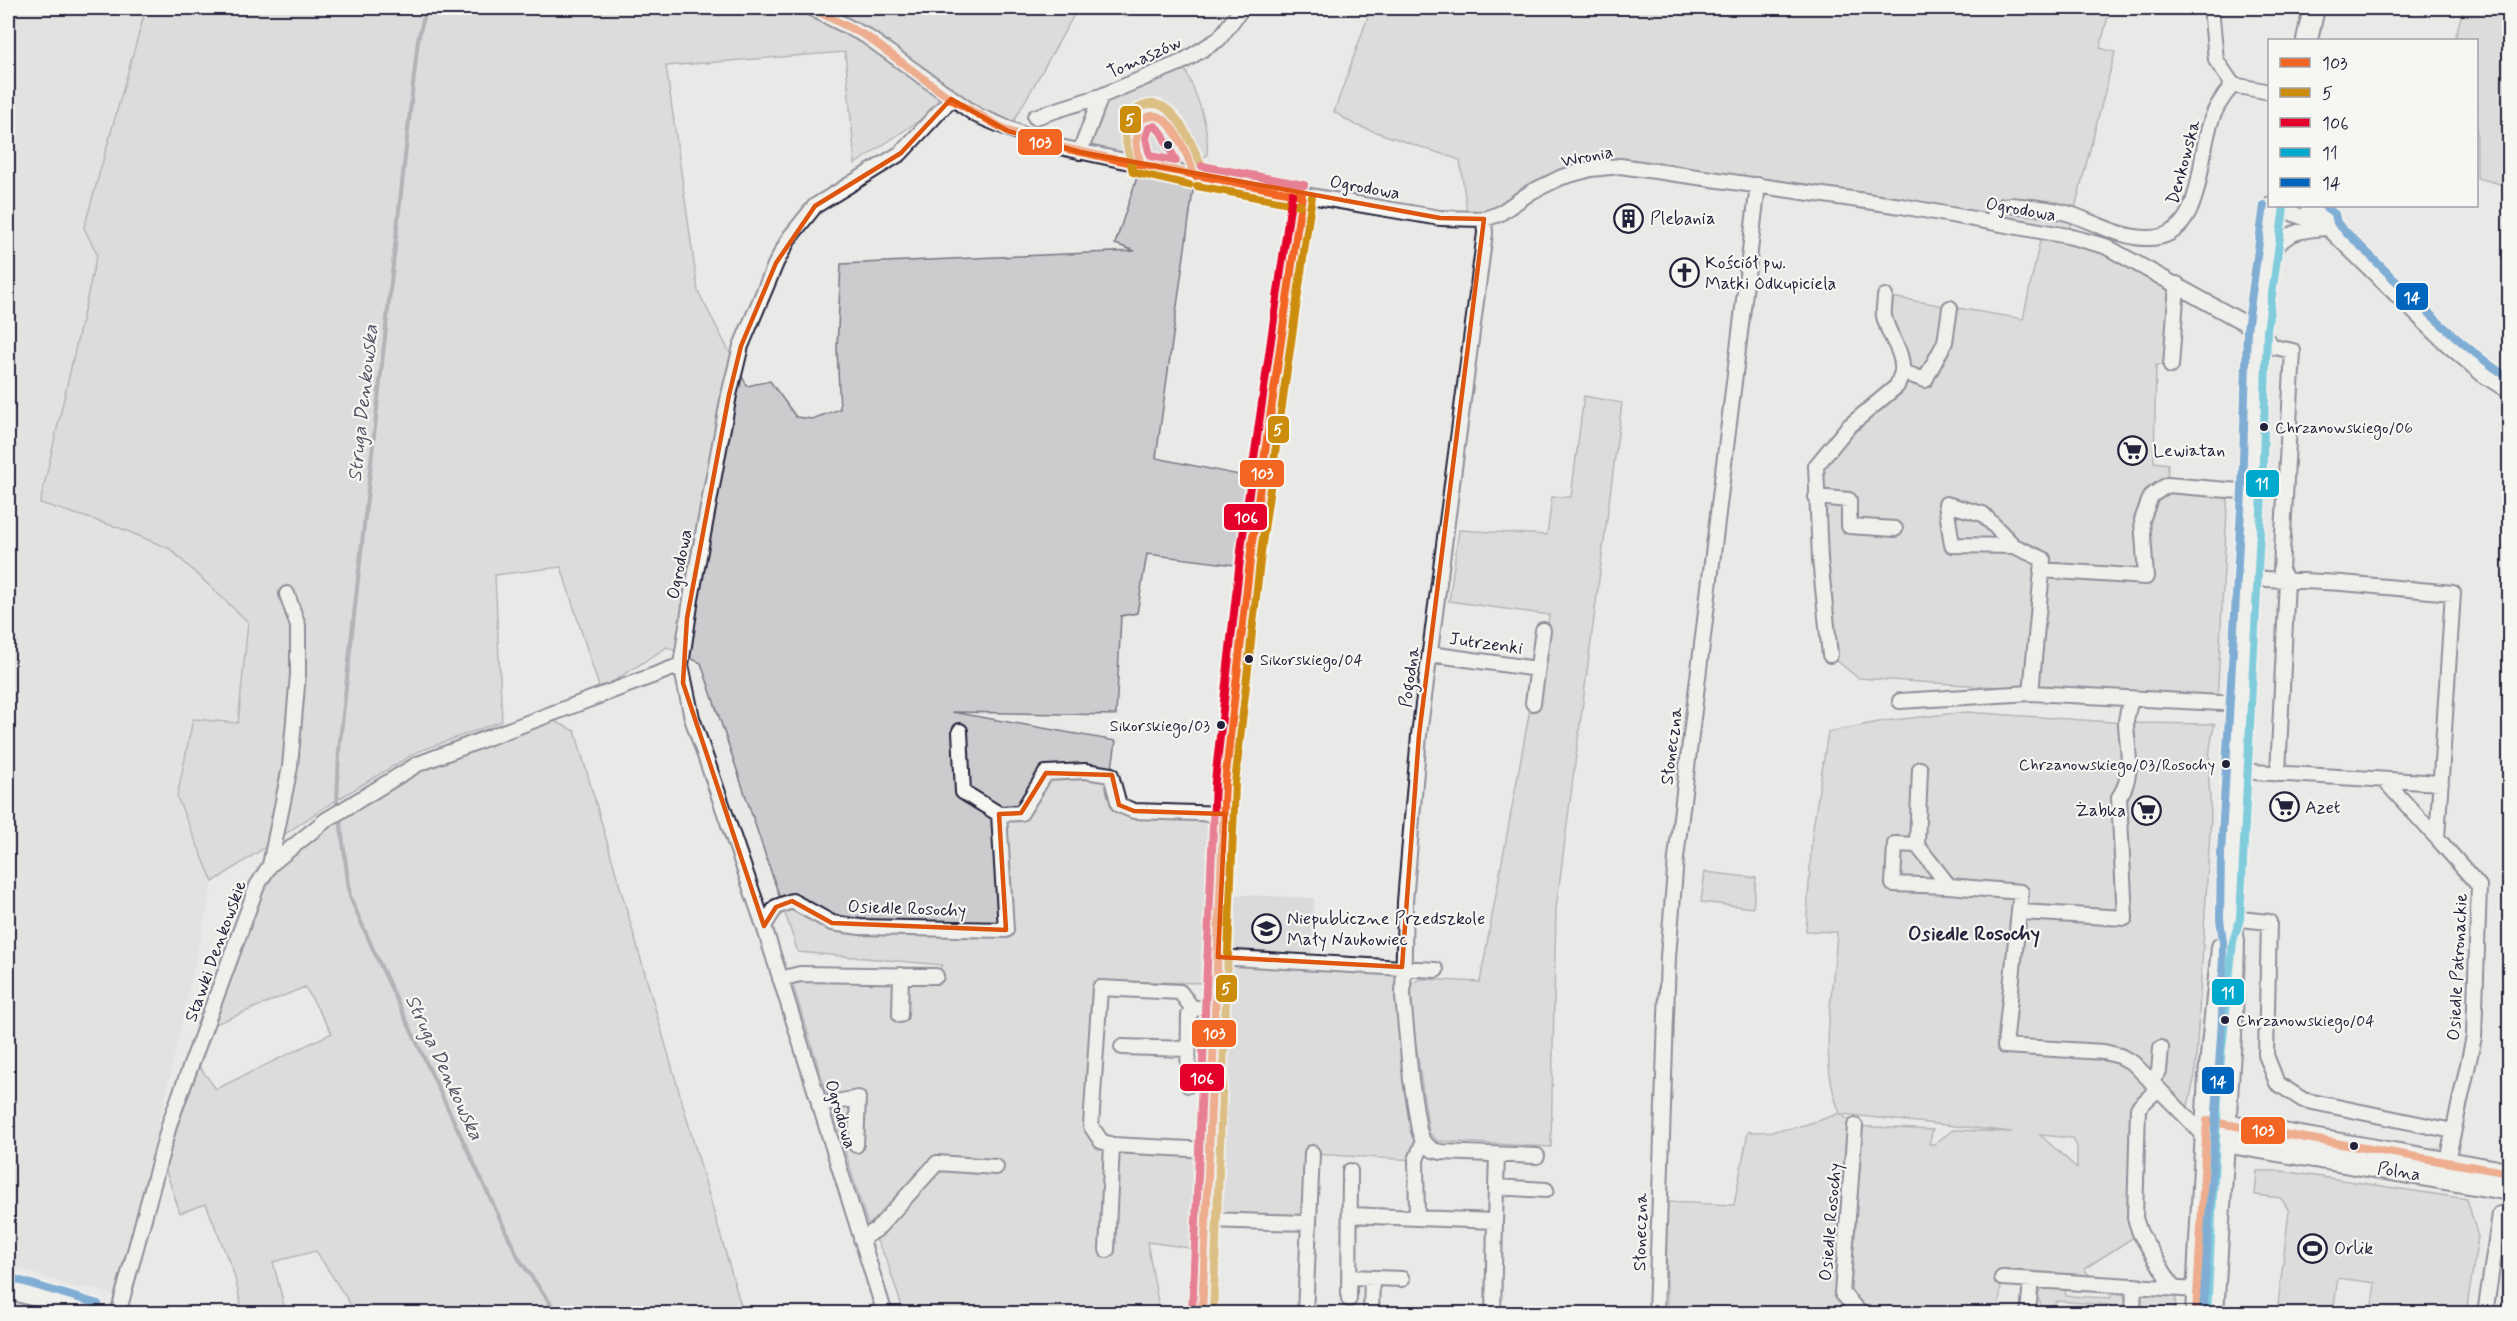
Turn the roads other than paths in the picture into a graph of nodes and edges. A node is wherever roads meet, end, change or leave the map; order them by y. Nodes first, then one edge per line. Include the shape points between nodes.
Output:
1 (811, 8) edge
2 (1242, 8) edge
3 (2211, 8) edge
4 (2314, 8) edge
5 (2307, 39) edge
6 (2233, 85) junction
7 (2268, 92) edge
8 (1101, 96) junction
9 (951, 99) junction
10 (1035, 117) dead end
11 (1080, 152) junction
12 (1758, 185) junction
13 (1302, 195) junction
14 (2275, 207) edge
15 (2277, 207) edge
16 (2309, 207) edge
17 (1484, 219) junction
18 (1468, 220) joint
19 (1993, 222) junction
20 (2328, 228) junction
21 (2265, 264) junction
22 (2178, 285) junction
23 (1885, 296) dead end
24 (1950, 308) dead end
25 (2257, 330) junction
26 (2171, 366) dead end
27 (1902, 372) junction
28 (2510, 392) edge
29 (2252, 492) junction
30 (1816, 497) junction
31 (1895, 529) dead end
32 (2014, 546) junction
33 (2041, 570) junction
34 (2247, 578) junction
35 (2287, 580) junction
36 (287, 594) dead end
37 (1543, 630) dead end
38 (1430, 654) junction
39 (1830, 655) dead end
40 (681, 665) junction
41 (1537, 669) junction
42 (2031, 693) junction
43 (2131, 700) junction
44 (1900, 701) dead end
45 (1533, 703) dead end
46 (2240, 704) junction
47 (960, 731) dead end
48 (1920, 769) dead end
49 (2236, 771) junction
50 (2278, 774) junction
51 (2384, 780) junction
52 (2441, 783) junction
53 (999, 814) junction
54 (1225, 814) junction
55 (2437, 838) junction
56 (1917, 845) junction
57 (270, 865) junction
58 (1949, 886) junction
59 (2020, 912) junction
60 (2230, 918) junction
61 (764, 926) junction
62 (1218, 957) junction
63 (1402, 967) junction
64 (1436, 970) dead end
65 (901, 975) junction
66 (936, 976) dead end
67 (780, 979) junction
68 (1216, 1005) junction
69 (1193, 1009) junction
70 (900, 1015) dead end
71 (1122, 1047) dead end
72 (2161, 1048) dead end
73 (1188, 1049) junction
74 (1188, 1085) dead end
75 (2155, 1086) junction
76 (819, 1105) junction
77 (1855, 1126) dead end
78 (2216, 1131) junction
79 (2453, 1131) junction
80 (1423, 1142) junction
81 (856, 1145) dead end
82 (1112, 1145) junction
83 (2252, 1147) junction
84 (1209, 1150) junction
85 (1312, 1154) dead end
86 (1497, 1154) junction
87 (1537, 1156) dead end
88 (996, 1167) dead end
89 (2445, 1170) junction
90 (1350, 1171) dead end
91 (2510, 1173) edge
92 (2222, 1179) junction
93 (1496, 1187) junction
94 (1546, 1190) dead end
95 (2510, 1190) edge
96 (2500, 1214) dead end
97 (1351, 1215) junction
98 (1417, 1218) junction
99 (1206, 1220) junction
100 (1495, 1221) junction
101 (1307, 1223) junction
102 (861, 1239) junction
103 (1107, 1250) dead end
104 (1350, 1277) junction
105 (1372, 1278) junction
106 (2002, 1278) dead end
107 (1402, 1279) dead end
108 (2031, 1280) junction
109 (2134, 1286) junction
110 (8, 1288) edge
111 (2174, 1289) junction
112 (2206, 1291) junction
113 (1350, 1299) dead end
114 (95, 1314) edge
115 (118, 1314) edge
116 (885, 1314) edge
117 (1202, 1314) edge
118 (1305, 1314) edge
119 (1371, 1314) edge
120 (1493, 1314) edge
121 (1656, 1314) edge
122 (1861, 1314) edge
123 (2028, 1314) edge
124 (2133, 1314) edge
125 (2196, 1314) edge
126 (2213, 1314) edge
127 (2485, 1314) edge

1 - 9 street, Ogrodowa via 866,36
2 - 8 street, Tomaszów via 1219,39 1182,62
3 - 6 street via 2216,60
4 - 5 street
6 - 7 street
6 - 19 street, Denkowska via 2220,100 2209,128 2194,203 2180,227 2169,234 2134,237 2068,213 2011,205 1995,212
8 - 10 street
8 - 11 street, Tomaszów
9 - 11 street, Ogrodowa via 1008,130
9 - 40 street, Ogrodowa via 901,153 815,206 790,237 776,263 741,346 729,395
11 - 13 street, Ogrodowa
12 - 17 street, Wronia via 1610,166 1562,177
12 - 19 street, Ogrodowa
12 - 121 street, Słoneczna via 1676,858 1668,957
13 - 18 street, Ogrodowa
13 - 54 street via 1252,543
14 - 21 street
15 - 20 street
16 - 20 street via 2326,220
17 - 18 street, Wronia
17 - 38 street, Pogodna
19 - 22 street, Ogrodowa via 2104,246
20 - 21 street via 2291,233 2276,246
20 - 28 street via 2447,344
21 - 25 street
22 - 25 street, Ogrodowa
22 - 26 street
23 - 27 street via 1884,314 1903,362
24 - 27 street via 1945,342 1925,380
25 - 29 street
25 - 35 street, Ogrodowa via 2274,347 2293,351 2281,570
27 - 30 street via 1897,386 1848,427 1821,459 1815,476
29 - 33 street via 2167,485 2151,496 2142,520 2146,577
29 - 34 street
30 - 31 street via 1849,500 1849,526
30 - 39 street
32 - 32 street via 1983,514 1946,504 1952,545
32 - 33 street via 2043,559
33 - 42 street
34 - 35 street
34 - 46 street
35 - 50 street
35 - 52 street via 2453,593
36 - 57 street, Stawki Denkowskie via 298,626 298,674 290,767
37 - 41 street, Jutrzenki
38 - 41 street, Jutrzenki
38 - 63 street, Pogodna via 1414,783
40 - 57 street via 418,764 326,820
40 - 61 street via 692,718
41 - 45 street, Jutrzenki
42 - 43 street
42 - 44 street
43 - 46 street
43 - 59 street via 2126,723 2127,785 2119,797 2125,918
46 - 49 street
47 - 53 street via 963,792
48 - 56 street
49 - 50 street
49 - 60 street
50 - 51 street
51 - 52 street
51 - 55 street, Osiedle Patronackie
52 - 55 street
53 - 54 street via 1021,813 1046,773 1085,771 1111,775 1119,805 1134,811
53 - 61 street, Osiedle Rosochy via 1006,930 832,923 792,901 776,907
54 - 62 street
55 - 79 street, Osiedle Patronackie via 2479,886 2474,1037
56 - 58 street
56 - 58 street via 1895,844 1893,884
57 - 115 street, Stawki Denkowskie via 257,886 170,1122
58 - 59 street via 2021,892
59 - 75 street via 2005,1046 2120,1056 2133,1063
60 - 78 street via 2223,939
60 - 79 street via 2270,922 2266,1056 2277,1083 2303,1100
61 - 67 street, Ogrodowa
62 - 63 street
62 - 68 street
63 - 64 street
63 - 80 street, Pogodna via 1412,1080
65 - 66 street
65 - 67 street via 800,974
65 - 70 street
67 - 76 street, Ogrodowa
68 - 69 street
68 - 84 street
69 - 73 street via 1189,1015
69 - 82 street via 1180,992 1100,988 1091,1126 1101,1141
71 - 73 street
72 - 75 street
73 - 74 street
75 - 78 street via 2198,1131
75 - 111 street via 2138,1108 2135,1218
76 - 81 street via 858,1098
76 - 102 street, Ogrodowa
77 - 122 street, Osiedle Rosochy via 1842,1293
78 - 83 street, Polna
78 - 89 street, Polna
78 - 92 street
78 - 112 street
79 - 89 street, Osiedle Patronackie
80 - 86 street via 1441,1152
80 - 98 street via 1416,1160
82 - 84 street
82 - 103 street
83 - 89 street, Polna
83 - 92 street
84 - 99 street
85 - 101 street
86 - 87 street
86 - 93 street
88 - 102 street via 937,1163 876,1230
89 - 91 street, Polna
89 - 95 street, Polna
90 - 97 street
92 - 112 street
93 - 94 street
93 - 100 street
96 - 127 street
97 - 98 street
97 - 104 street
98 - 100 street
99 - 101 street
99 - 117 street
100 - 120 street
101 - 118 street
102 - 116 street, Ogrodowa
104 - 105 street
104 - 113 street
105 - 107 street
105 - 119 street
106 - 108 street
108 - 109 street
108 - 123 street
109 - 111 street
109 - 124 street
110 - 114 street
111 - 112 street
112 - 125 street
112 - 126 street

